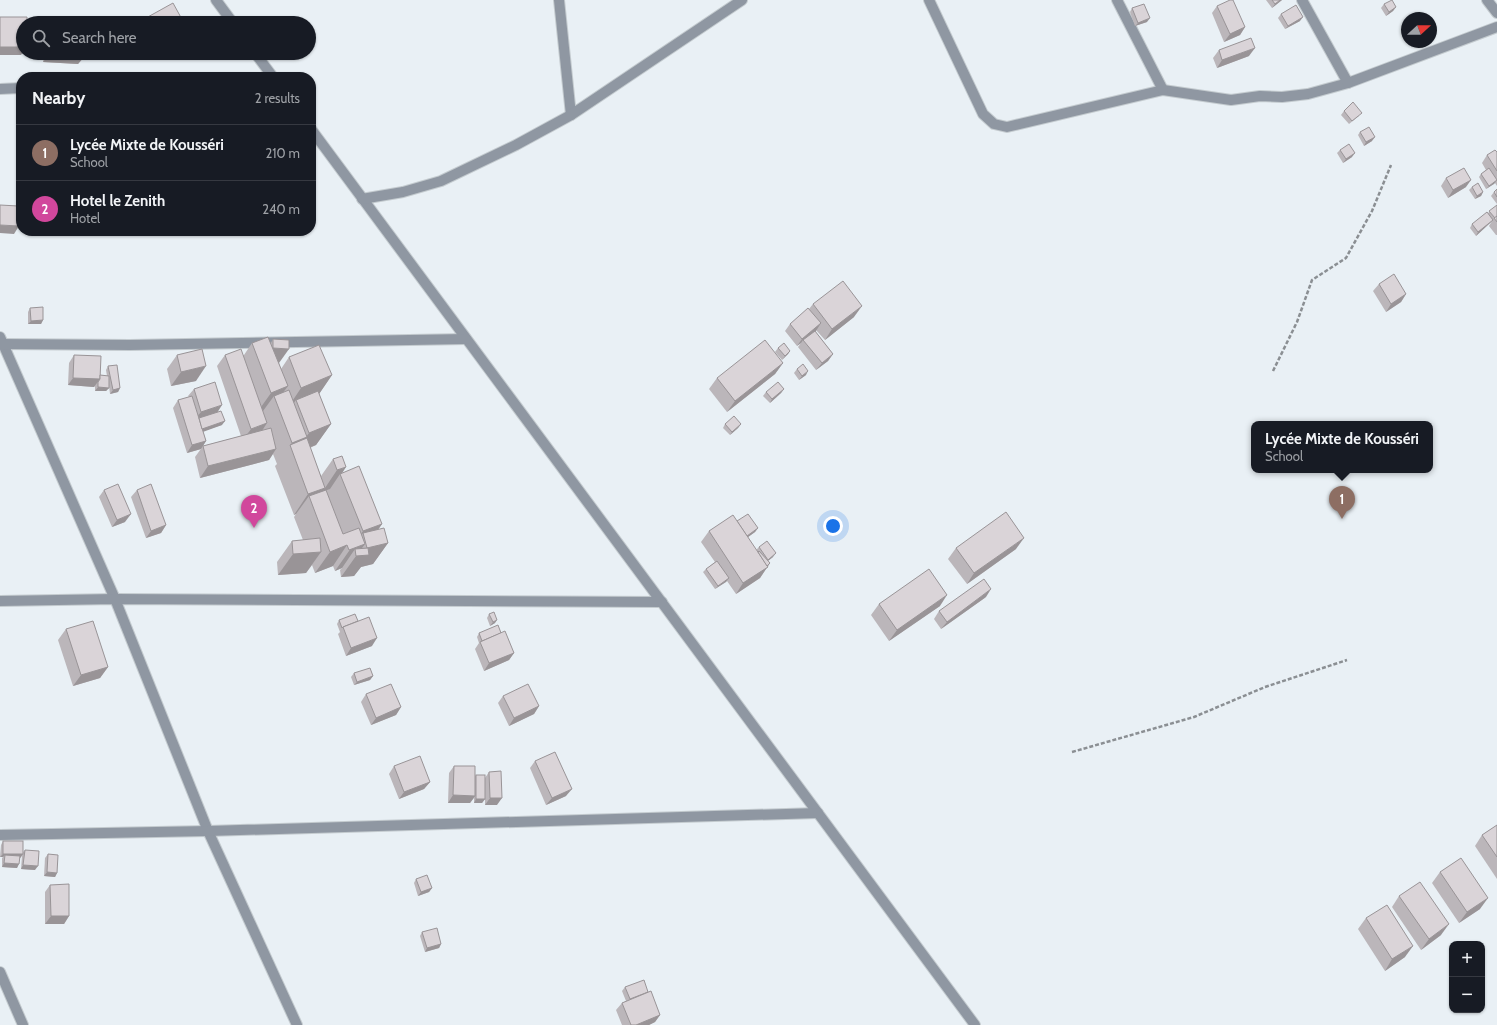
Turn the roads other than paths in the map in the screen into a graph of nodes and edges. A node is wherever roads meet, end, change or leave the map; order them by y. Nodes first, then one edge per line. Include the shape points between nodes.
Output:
1 (216, 0) edge
2 (559, 0) edge
3 (742, 0) edge
4 (929, 0) edge
5 (1118, 0) edge
6 (1302, 0) edge
7 (1487, 0) edge
8 (1497, 14) edge
9 (228, 16) edge
10 (1497, 27) edge
11 (260, 60) edge
12 (268, 72) edge
13 (1348, 83) junction
14 (16, 88) edge
15 (0, 89) edge
16 (1163, 90) junction
17 (571, 115) junction
18 (316, 136) edge
19 (362, 199) junction
20 (466, 339) junction
21 (1, 342) edge
22 (115, 599) junction
23 (0, 601) edge
24 (662, 602) junction
25 (818, 813) junction
26 (208, 831) junction
27 (0, 835) edge
28 (0, 972) edge
29 (23, 1025) edge
30 (296, 1025) edge
31 (975, 1025) edge

1 - 9 street
2 - 17 street
3 - 17 street
4 - 16 street via 983,114 994,124 1007,127
5 - 16 street
6 - 13 street
7 - 8 street
10 - 13 street
11 - 12 street
13 - 16 street via 1308,94 1231,100
14 - 15 street
17 - 19 street via 516,145 441,180 403,192
18 - 19 street
19 - 20 street
20 - 21 street via 130,345
20 - 24 street
21 - 22 street
22 - 23 street
22 - 24 street
22 - 26 street
24 - 25 street
25 - 26 street
25 - 31 street
26 - 27 street
26 - 30 street
28 - 29 street

